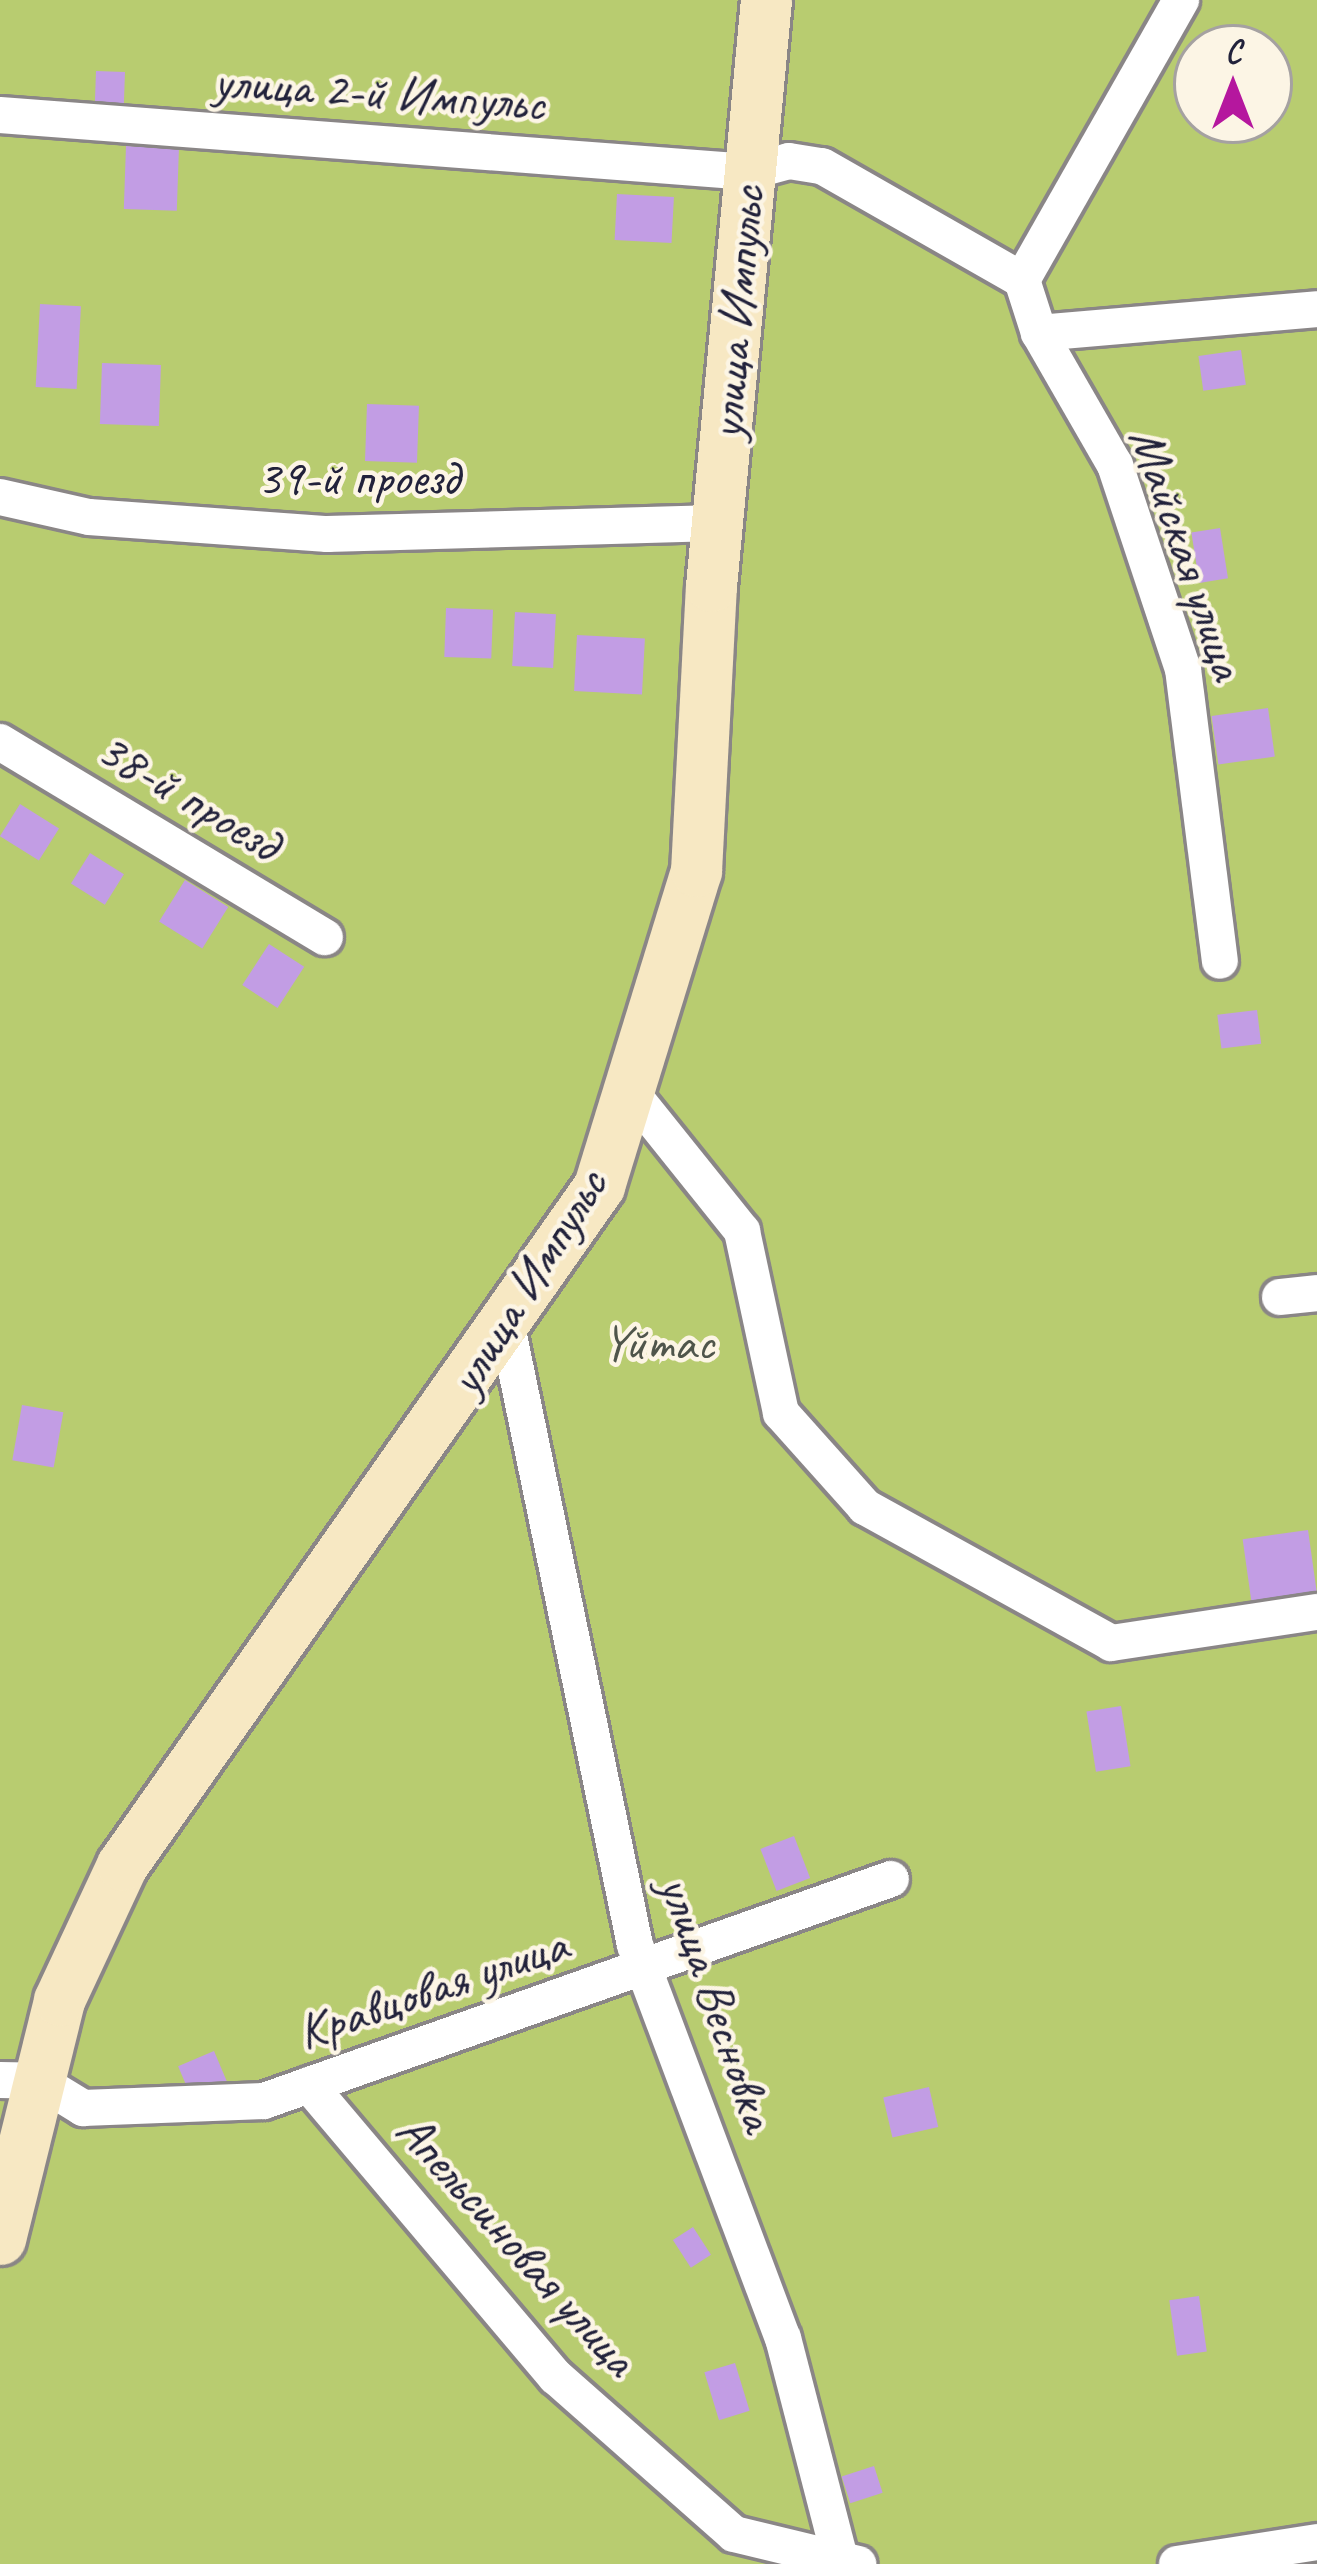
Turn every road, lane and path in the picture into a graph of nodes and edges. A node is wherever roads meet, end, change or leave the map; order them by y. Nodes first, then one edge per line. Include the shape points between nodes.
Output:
1 (766, 0) edge
2 (1181, 0) edge
3 (0, 115) edge
4 (749, 172) junction
5 (1022, 280) junction
6 (1317, 309) edge
7 (1040, 333) junction
8 (0, 497) edge
9 (717, 523) junction
10 (0, 742) edge
11 (325, 937) dead end
12 (1220, 962) dead end
13 (629, 1090) junction
14 (1317, 1293) edge
15 (1280, 1297) dead end
16 (507, 1326) junction
17 (1317, 1612) edge
18 (890, 1879) dead end
19 (644, 1967) junction
20 (20, 2080) edge
21 (310, 2085) junction
22 (0, 2239) edge
23 (1317, 2542) edge
24 (850, 2563) edge
25 (1178, 2564) edge

1 - 4 street, улица Импульс
2 - 5 street
3 - 4 street, улица 2-й Импульс
4 - 5 street, улица 2-й Импульс via 789,160 822,166
4 - 9 street, улица Импульс
5 - 7 street, Майская улица
6 - 7 street
7 - 12 street, Майская улица via 1115,465 1183,669
8 - 9 street, 39-й проезд via 88,517 327,534
9 - 13 street, улица Импульс via 696,871
10 - 11 street, 38-й проезд
13 - 16 street, улица Импульс via 599,1186
13 - 17 street via 742,1231 781,1413 865,1507 1111,1642
14 - 15 street
16 - 19 street, улица Весновка
16 - 20 street, улица Импульс via 122,1865
18 - 19 street, Кравцовая улица
19 - 21 street, Кравцовая улица
19 - 24 street, улица Весновка via 783,2338
20 - 21 street, Кравцовая улица via 82,2108 265,2101
20 - 22 street, улица Импульс
21 - 24 street, Апельсиновая улица via 556,2378 734,2534
23 - 25 street

